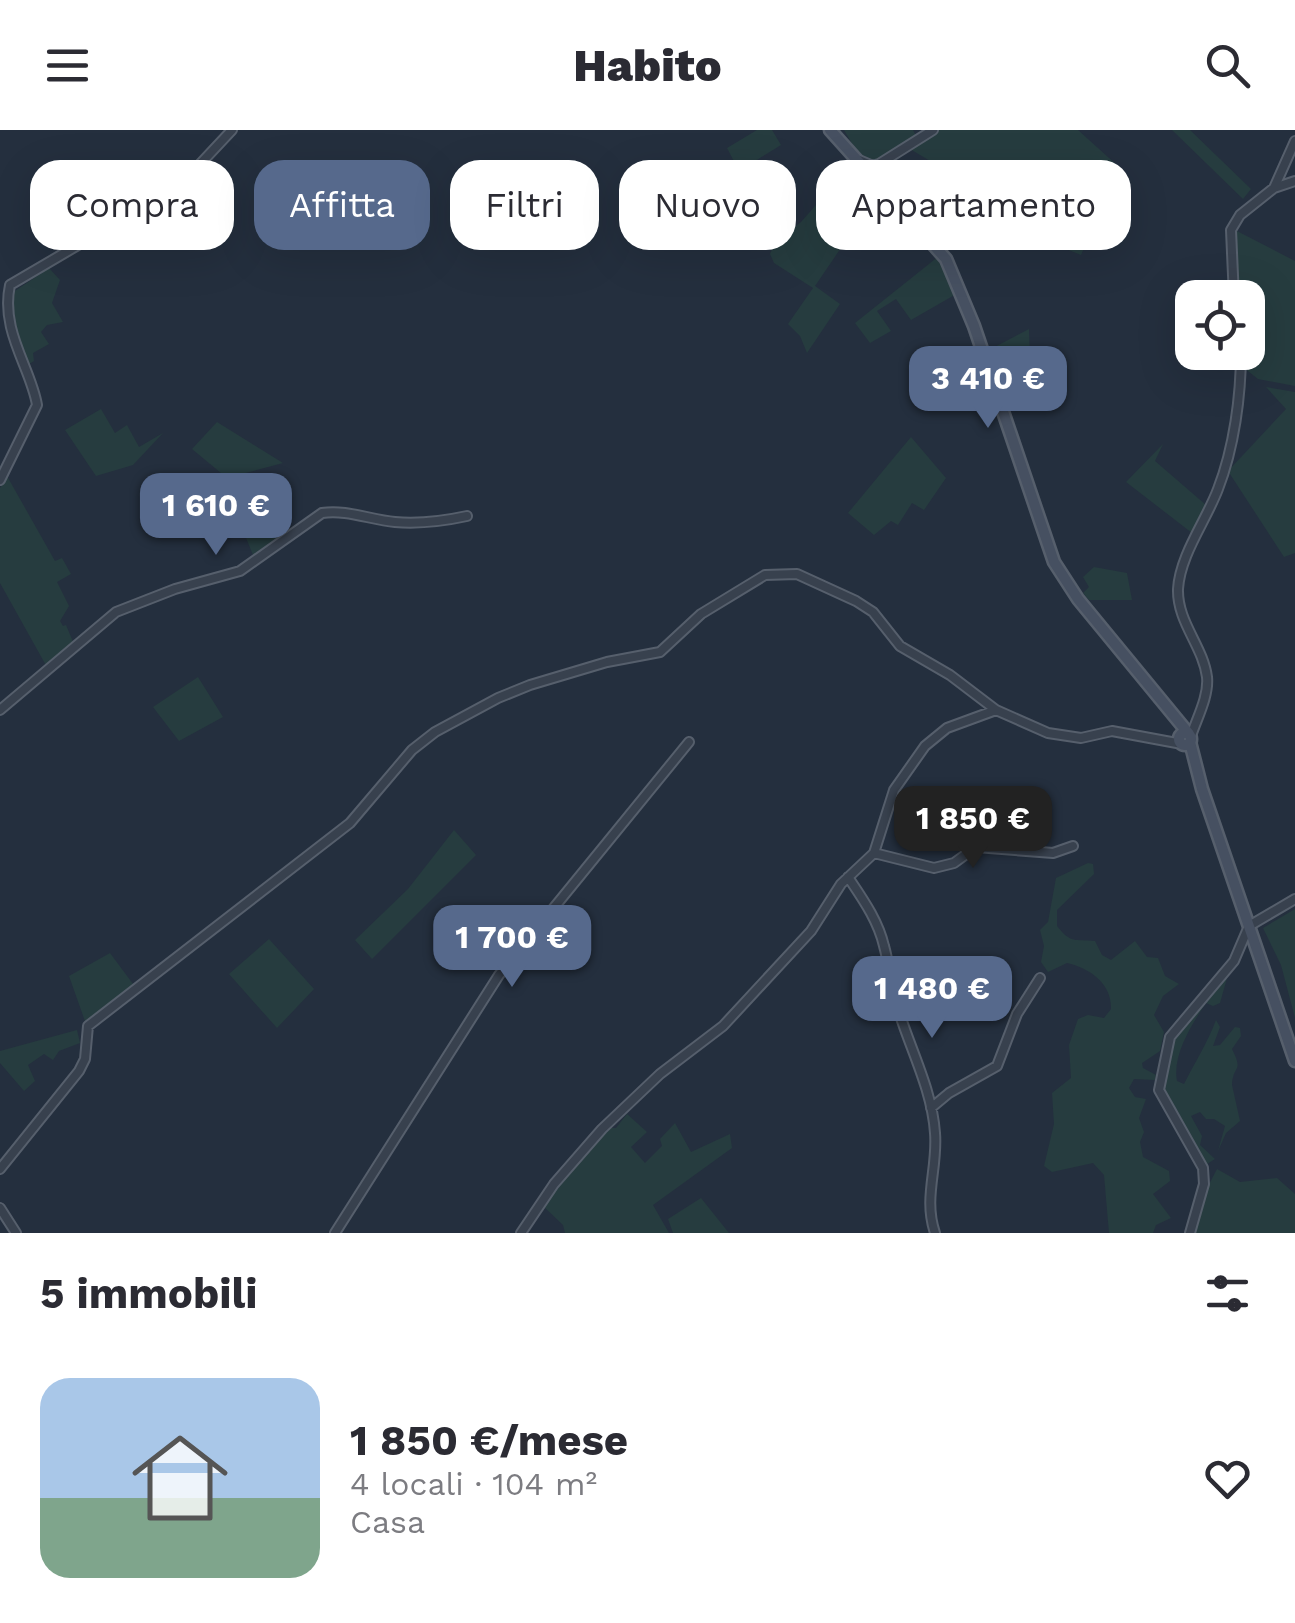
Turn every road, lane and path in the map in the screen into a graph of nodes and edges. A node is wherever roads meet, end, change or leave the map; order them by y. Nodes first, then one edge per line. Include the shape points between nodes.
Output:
1 (232, 130) edge
2 (830, 130) edge
3 (933, 130) edge
4 (1295, 142) edge
5 (848, 154) junction
6 (1295, 181) edge
7 (1274, 188) junction
8 (1233, 280) edge
9 (1241, 370) edge
10 (0, 480) edge
11 (468, 516) dead end
12 (0, 710) edge
13 (996, 710) junction
14 (1185, 739) junction
15 (688, 742) dead end
16 (1073, 846) dead end
17 (874, 853) junction
18 (848, 877) junction
19 (1295, 898) edge
20 (1249, 926) junction
21 (1040, 978) dead end
22 (1295, 1061) edge
23 (931, 1108) junction
24 (0, 1169) edge
25 (0, 1208) edge
26 (16, 1233) edge
27 (335, 1233) edge
28 (521, 1233) edge
29 (934, 1233) edge
30 (1190, 1233) edge

1 - 10 street via 143,225 90,238 10,285 5,302 11,344 37,405
2 - 5 street
3 - 5 street via 873,166
4 - 7 street
5 - 14 street via 946,259 1054,562 1173,712
6 - 7 street
7 - 8 street via 1231,230
9 - 14 street via 1220,486 1181,570 1182,617 1206,677 1204,702
11 - 12 street via 399,523 322,512 254,564 116,612
13 - 14 street via 1068,738 1112,731 1169,743
13 - 17 street via 946,728 925,746 888,802
13 - 24 street via 900,646 856,601 820,582 765,574 660,652 498,698 422,741 350,823 88,1026 79,1071
14 - 20 street
15 - 27 street via 499,975
16 - 17 street via 1052,853 976,846 934,868
17 - 18 street
18 - 23 street via 884,944 894,1000
18 - 28 street via 811,931 722,1026 589,1143
19 - 20 street
20 - 22 street
20 - 30 street via 1234,961 1166,1047 1159,1090 1203,1168
21 - 23 street via 997,1066
23 - 29 street via 936,1152 928,1210
25 - 26 street

